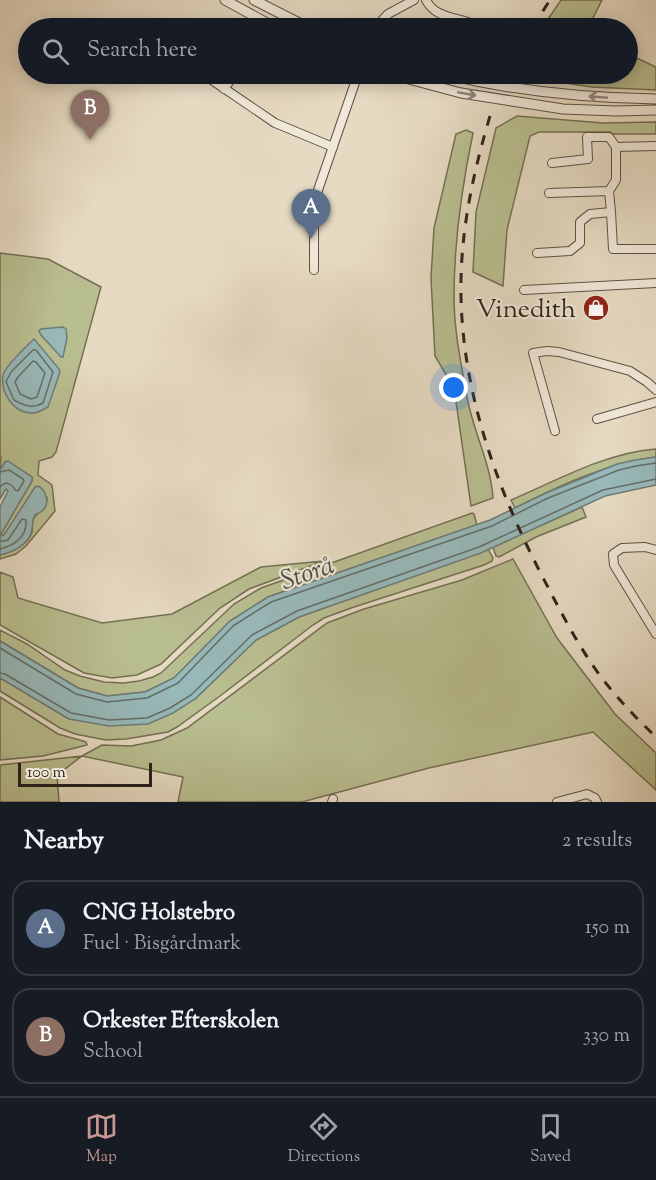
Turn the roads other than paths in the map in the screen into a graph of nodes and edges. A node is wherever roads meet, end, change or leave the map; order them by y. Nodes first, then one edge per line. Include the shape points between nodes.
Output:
1 (225, 0) edge
2 (254, 0) edge
3 (414, 0) edge
4 (426, 0) edge
5 (258, 18) edge
6 (289, 18) edge
7 (384, 18) edge
8 (455, 18) edge
9 (218, 84) edge
10 (227, 84) edge
11 (355, 84) edge
12 (427, 84) edge
13 (493, 84) edge
14 (224, 88) junction
15 (656, 99) edge
16 (656, 110) edge
17 (656, 146) edge
18 (333, 147) junction
19 (616, 147) junction
20 (552, 163) dead end
21 (609, 192) junction
22 (549, 193) dead end
23 (611, 212) junction
24 (656, 249) edge
25 (537, 253) dead end
26 (314, 270) dead end
27 (656, 283) edge
28 (524, 290) dead end
29 (656, 390) edge
30 (656, 402) edge
31 (597, 419) dead end
32 (555, 431) dead end
33 (656, 550) edge
34 (656, 634) edge
35 (557, 802) edge
36 (597, 802) edge

1 - 5 street
2 - 6 street
3 - 7 street
4 - 8 street via 435,12
9 - 14 street
10 - 14 street
11 - 18 street
12 -> 16 street via 563,109
15 -> 13 street via 564,94
14 - 18 street via 275,123
17 - 19 street
18 - 26 street via 318,190
19 - 20 street via 609,137 586,137 588,159
19 - 21 street via 616,180
21 - 22 street
21 - 23 street
23 - 24 street via 613,249
23 - 25 street via 590,214 580,222 580,243 570,251
27 - 28 street
29 - 32 street via 630,371 559,352 533,353
30 - 31 street
33 - 34 street via 622,548 613,554 614,565
35 - 36 street via 587,794

